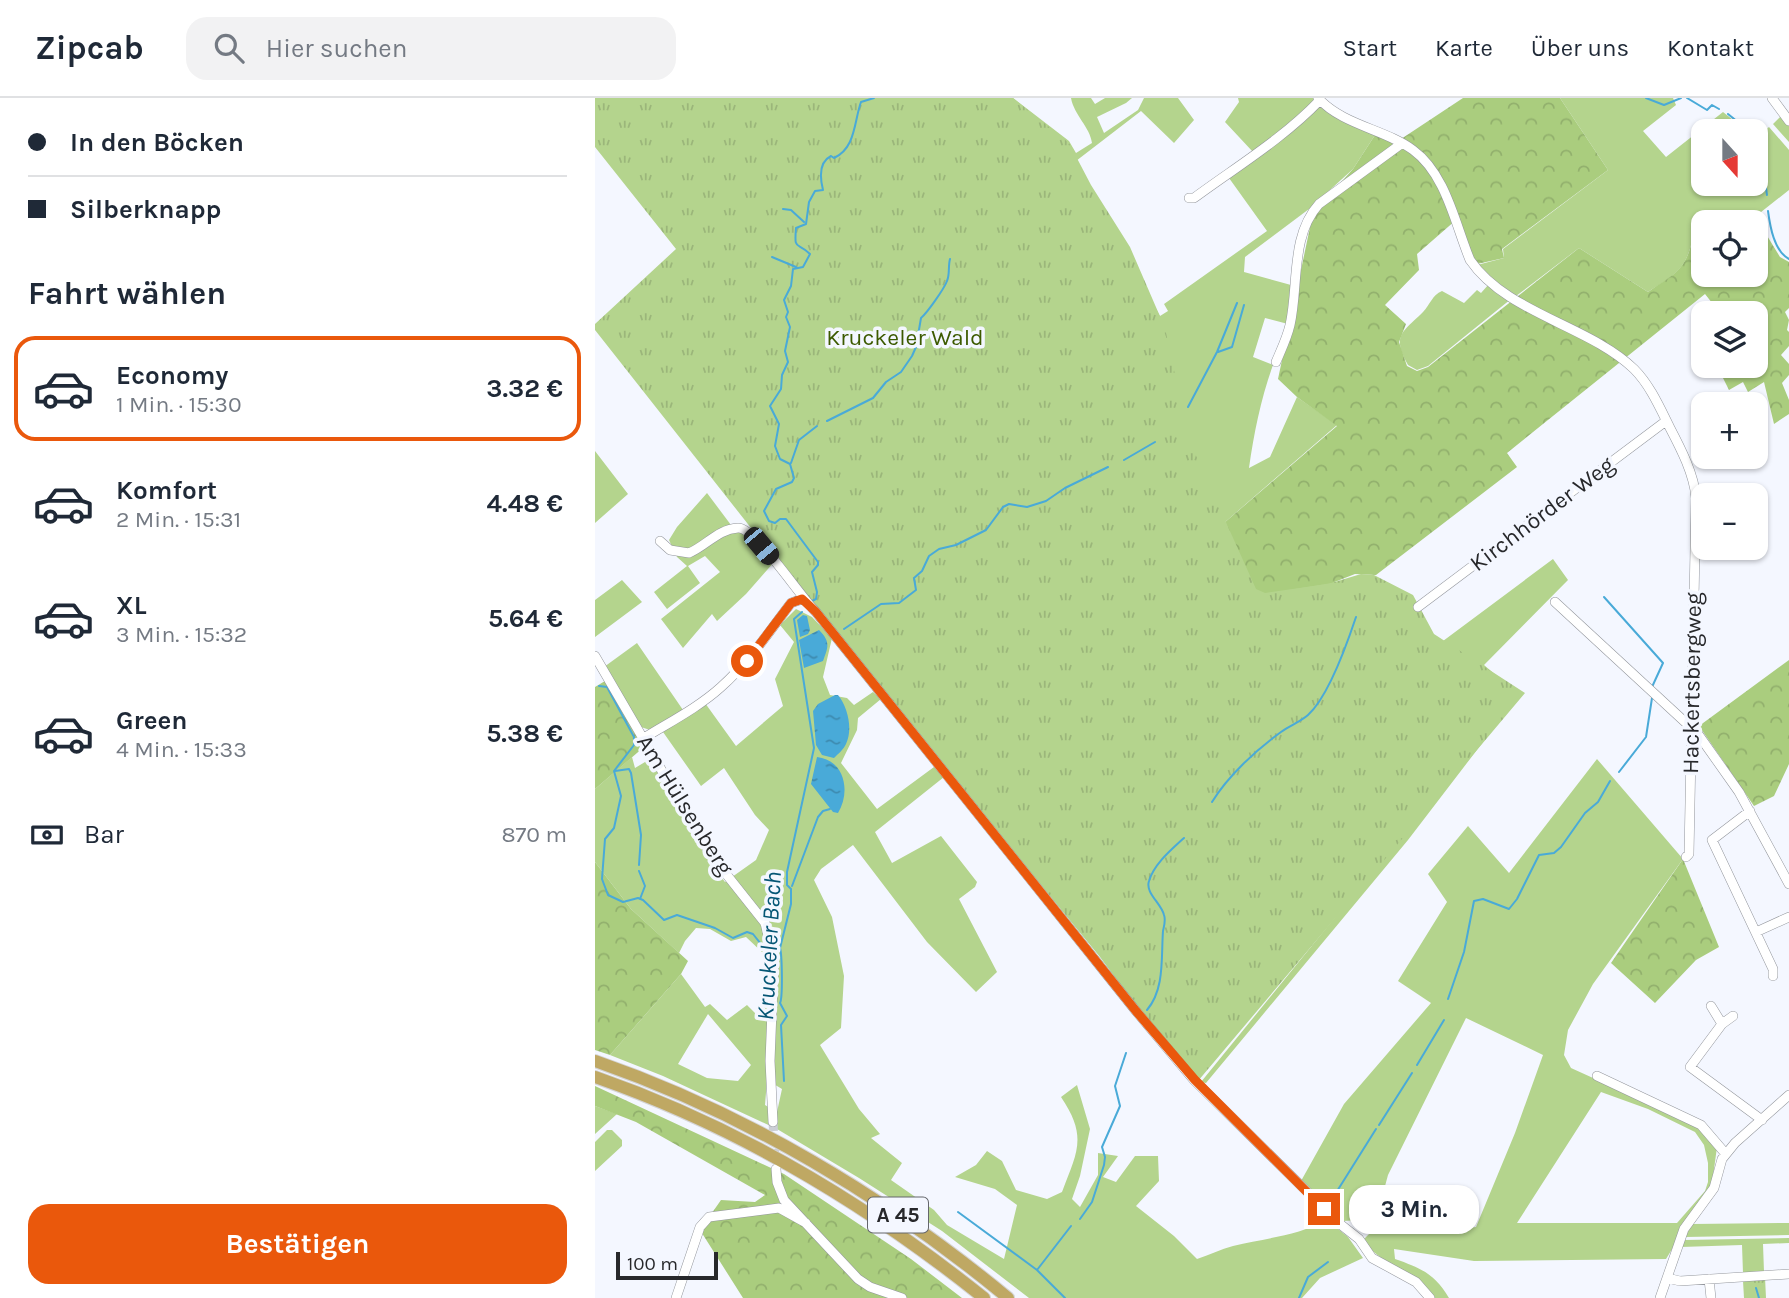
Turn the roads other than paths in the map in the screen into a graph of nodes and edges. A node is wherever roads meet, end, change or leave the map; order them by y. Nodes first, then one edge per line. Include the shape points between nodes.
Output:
1 (1772, 98) edge
2 (1319, 99) edge
3 (1789, 121) edge
4 (1401, 144) junction
5 (1189, 198) dead end
6 (1276, 362) dead end
7 (1666, 421) junction
8 (660, 541) dead end
9 (802, 599) junction
10 (1555, 602) dead end
11 (1418, 607) dead end
12 (595, 656) edge
13 (1693, 729) junction
14 (644, 738) junction
15 (1750, 811) junction
16 (1688, 856) dead end
17 (1789, 884) edge
18 (1789, 916) edge
19 (1756, 932) junction
20 (1773, 976) dead end
21 (1711, 1006) dead end
22 (1733, 1016) dead end
23 (1722, 1024) junction
24 (595, 1061) edge
25 (1597, 1076) dead end
26 (595, 1077) edge
27 (1789, 1096) edge
28 (1762, 1120) junction
29 (773, 1122) tunnel mouth
30 (1725, 1153) junction
31 (776, 1169) tunnel mouth
32 (806, 1223) junction
33 (1789, 1274) edge
34 (1667, 1278) junction
35 (1709, 1279) junction
36 (675, 1298) edge
37 (902, 1298) edge
38 (984, 1298) edge
39 (1008, 1298) edge
40 (1430, 1298) edge
41 (1660, 1298) edge
42 (1711, 1298) edge

1 - 3 street
2 - 4 street, Hackertsbergweg via 1333,112
2 - 5 street, Hackertsbergweg via 1261,149
4 - 6 street via 1312,212 1295,273 1290,325
4 - 7 street, Hackertsbergweg via 1434,170 1470,260 1480,273 1516,300 1618,355 1636,370
7 - 11 street, Kirchhörder Weg
7 - 13 street, Hackertsbergweg via 1696,498
8 - 9 street via 670,550 689,553 718,534 743,528
9 - 14 street via 791,603 723,686
9 - 40 street via 1201,1087 1359,1239 1372,1258 1416,1282
10 - 13 street via 1584,622
12 - 14 street, Am Hülsenberg
13 - 15 street
13 - 16 street, Hackertsbergweg
14 - 29 street, Am Hülsenberg via 711,855 765,923 773,960
15 - 17 street
15 - 19 street via 1712,840
18 - 19 street
19 - 20 street
21 - 23 street
22 - 23 street
23 - 28 street via 1690,1067
24 - 39 highway, A 45 via 669,1090 792,1151 909,1223
25 - 30 street via 1701,1125
26 - 38 highway, A 45 via 713,1126 779,1160 887,1226
27 - 28 street
28 - 30 street
30 - 34 street via 1714,1188 1684,1230
31 - 32 street via 784,1200
32 - 36 street via 779,1209 709,1217 699,1227
32 - 37 street via 858,1279
33 - 35 street
34 - 35 street
34 - 41 street
35 - 42 street

